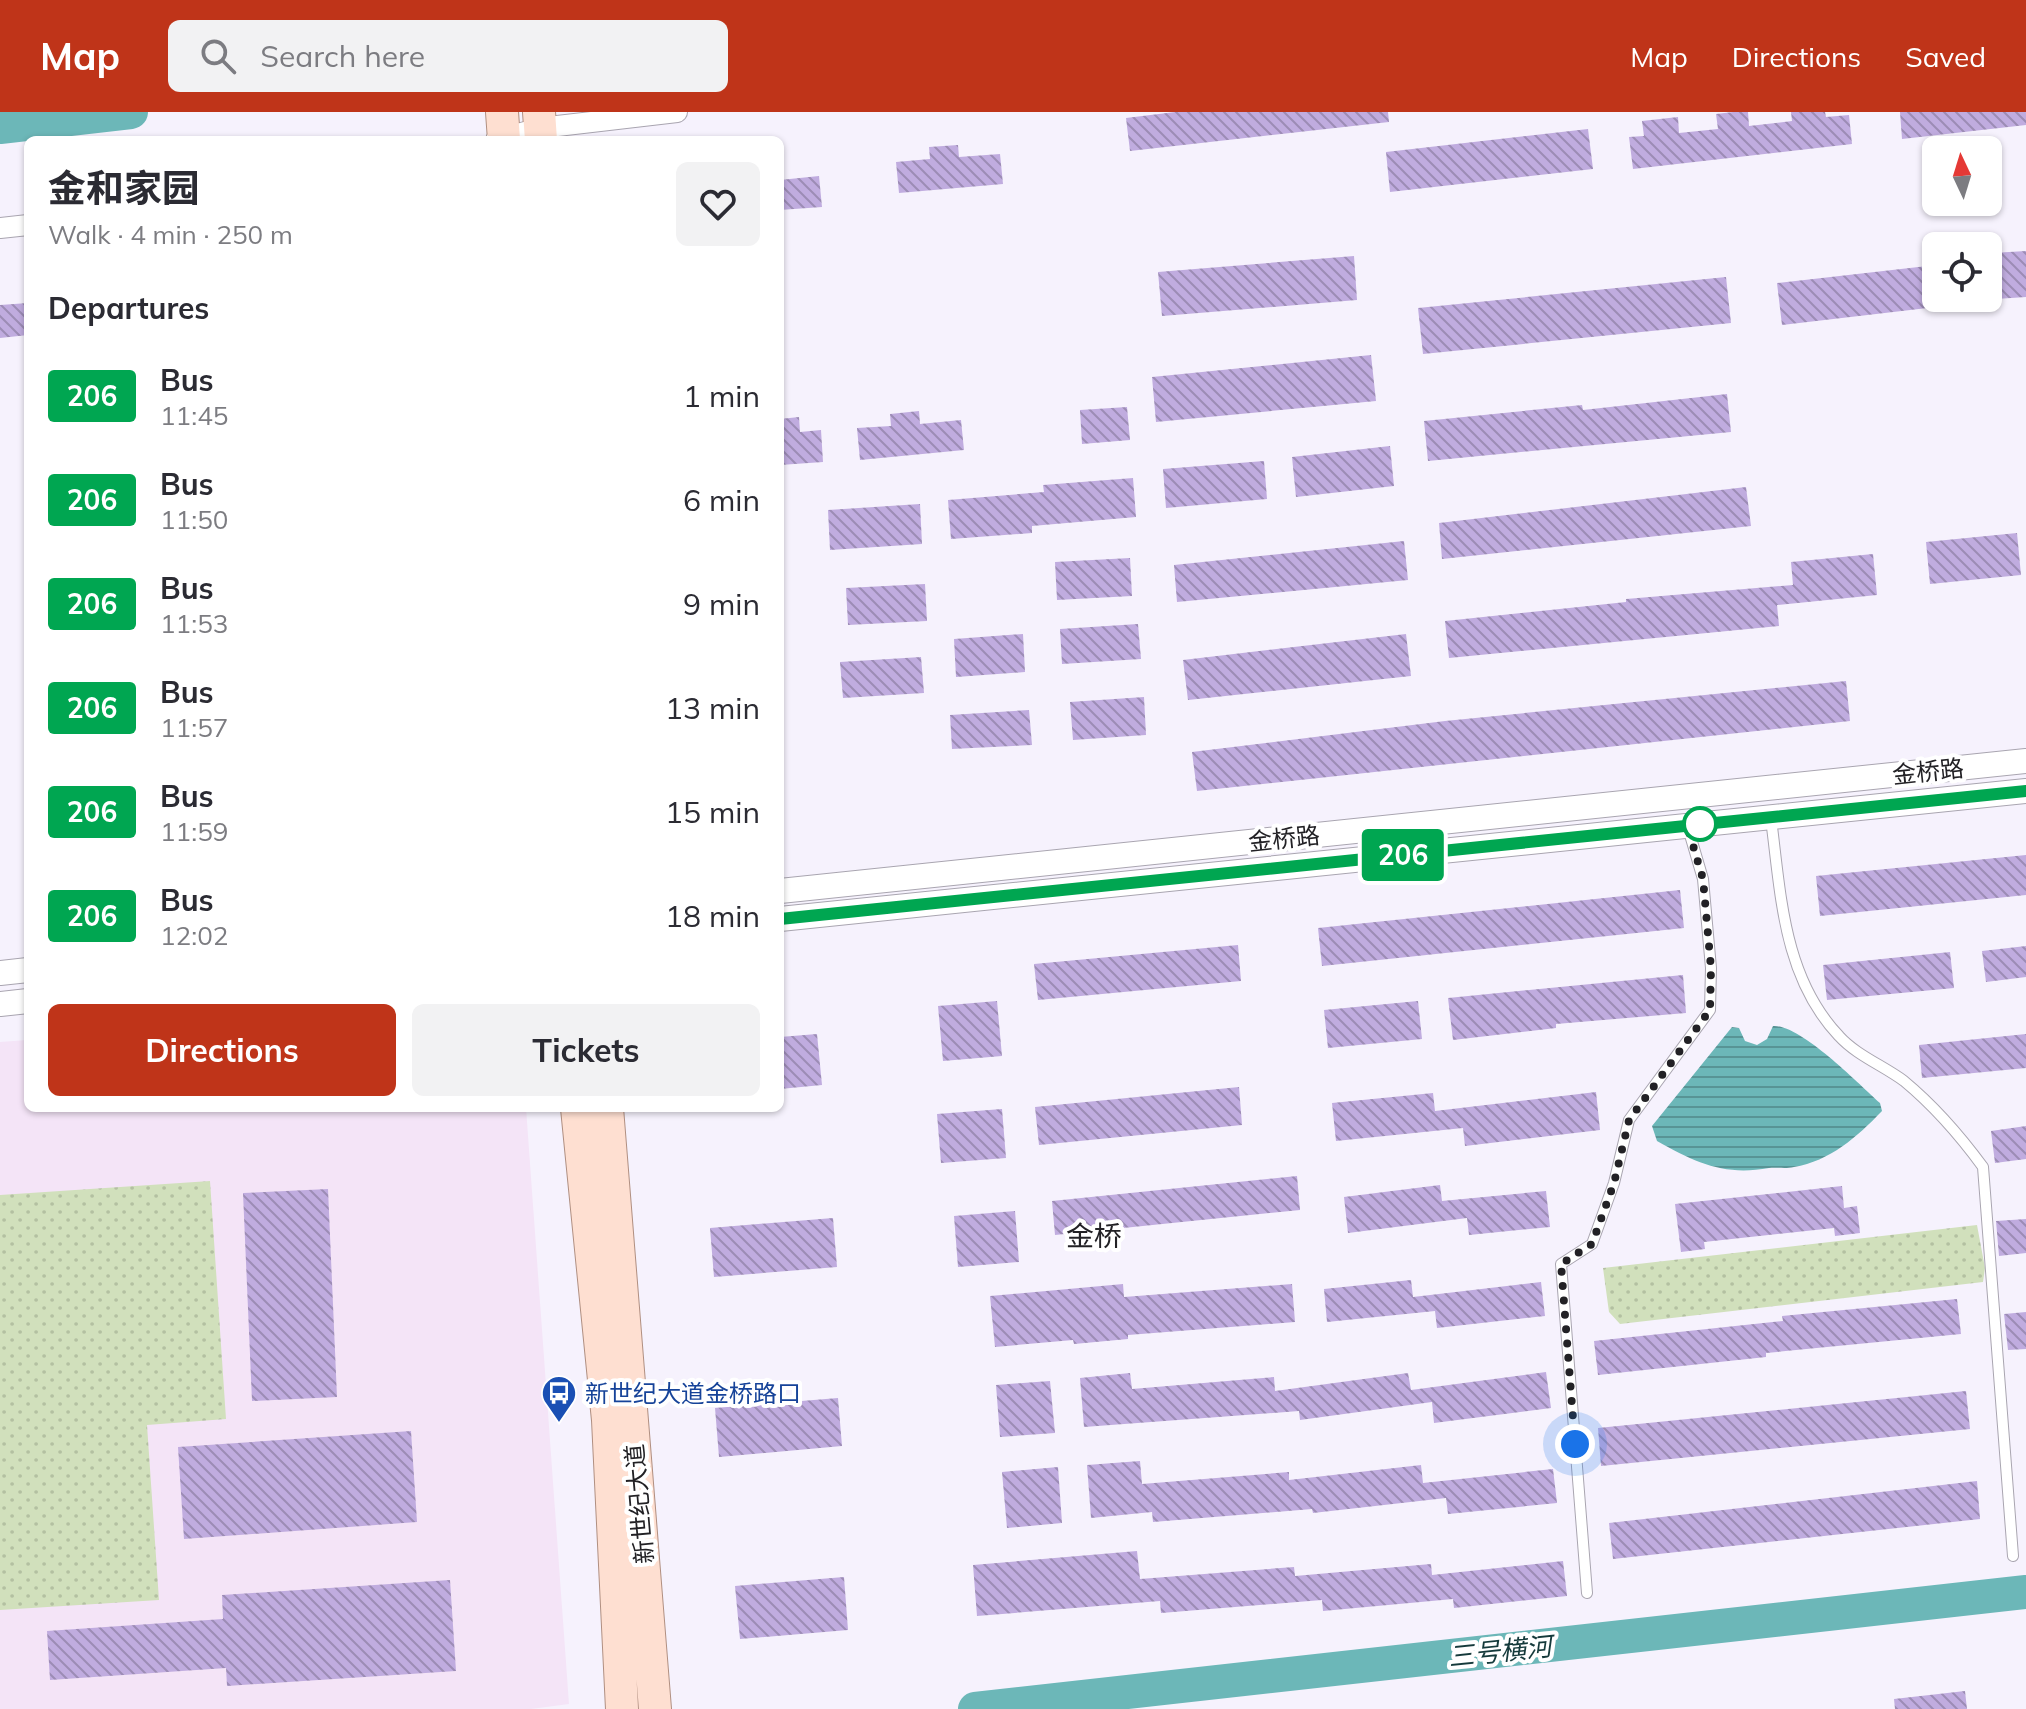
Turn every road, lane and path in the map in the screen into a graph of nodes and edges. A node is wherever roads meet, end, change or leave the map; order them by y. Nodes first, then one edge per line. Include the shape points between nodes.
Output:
1 (677, 112) edge
2 (540, 127) edge
3 (501, 132) edge
4 (24, 225) edge
5 (0, 228) edge
6 (2026, 761) edge
7 (2026, 791) edge
8 (1771, 817) junction
9 (1687, 825) junction
10 (784, 891) edge
11 (784, 919) edge
12 (24, 970) edge
13 (0, 973) edge
14 (24, 1001) edge
15 (0, 1004) edge
16 (577, 1112) edge
17 (607, 1112) edge
18 (2013, 1556) dead end
19 (1587, 1593) dead end
20 (622, 1709) edge
21 (655, 1709) edge

1 - 2 street
2 - 3 street
4 - 5 street
6 - 10 street, 金桥路
7 - 8 street, 金桥路
8 - 9 street, 金桥路
8 - 18 lane via 1786,940 1806,989 1839,1037 1905,1082 1983,1167
9 - 11 street, 金桥路
9 - 19 lane via 1703,879 1710,1010 1629,1120 1592,1244 1561,1264
12 - 13 street
14 - 15 street
16 - 20 main road, 新世纪大道 via 608,1420
17 - 21 main road, 新世纪大道

